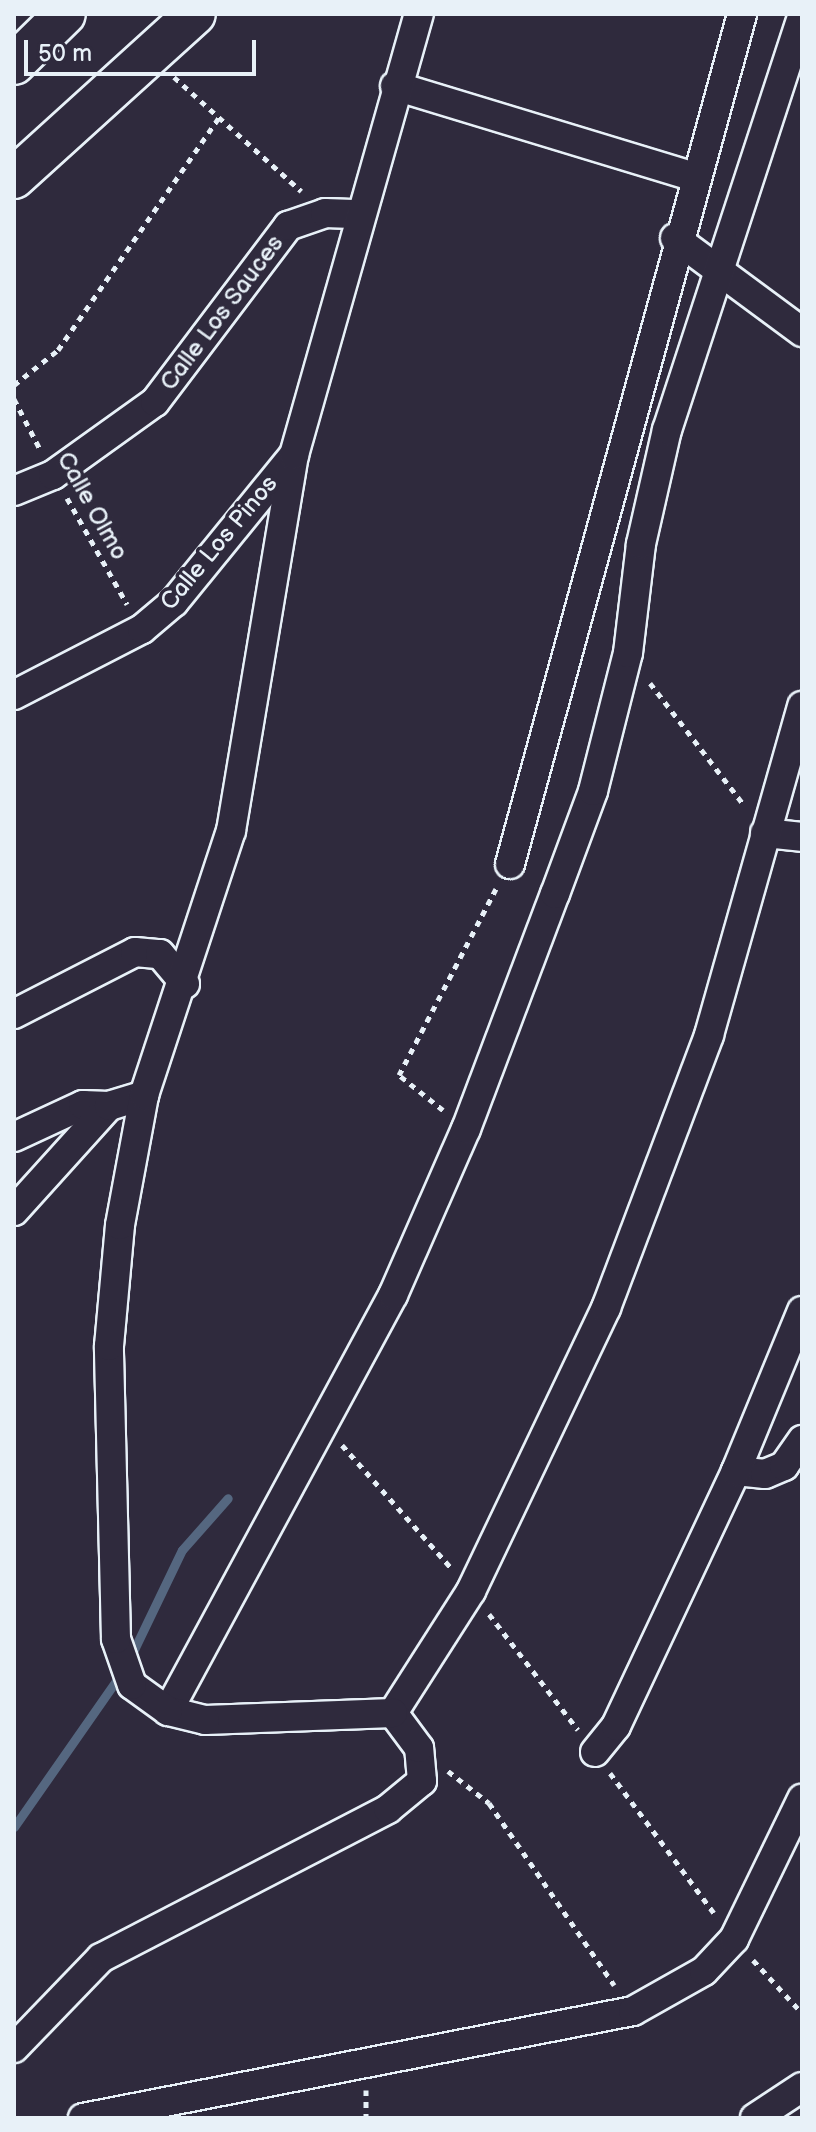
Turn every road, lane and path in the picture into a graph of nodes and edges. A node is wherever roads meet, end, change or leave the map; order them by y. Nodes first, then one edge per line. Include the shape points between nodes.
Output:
1 (65, 14) edge
2 (195, 14) edge
3 (419, 14) edge
4 (742, 14) edge
5 (802, 17) edge
6 (148, 55) junction
7 (14, 64) edge
8 (395, 86) junction
9 (220, 116) junction
10 (692, 176) junction
11 (14, 178) edge
12 (325, 213) junction
13 (360, 214) junction
14 (675, 238) junction
15 (714, 272) junction
16 (802, 332) edge
17 (14, 385) edge
18 (14, 399) edge
19 (294, 455) junction
20 (53, 475) junction
21 (14, 491) edge
22 (602, 535) junction
23 (641, 544) junction
24 (142, 629) junction
25 (628, 653) junction
26 (14, 695) edge
27 (802, 706) edge
28 (765, 833) junction
29 (802, 837) edge
30 (510, 864) joint
31 (185, 984) junction
32 (14, 1014) edge
33 (144, 1095) junction
34 (109, 1106) junction
35 (466, 1129) junction
36 (14, 1137) edge
37 (14, 1211) edge
38 (802, 1311) edge
39 (325, 1426) junction
40 (802, 1440) edge
41 (736, 1471) junction
42 (471, 1591) junction
43 (168, 1711) junction
44 (393, 1713) junction
45 (595, 1752) junction
46 (424, 1764) junction
47 (802, 1799) edge
48 (734, 1939) junction
49 (633, 2011) junction
50 (802, 2013) edge
51 (14, 2048) edge
52 (802, 2087) edge
53 (83, 2118) edge
54 (755, 2118) edge

1 - 7 street
2 - 6 street
3 - 8 street
4 - 10 street
5 - 15 street
6 - 9 path
6 - 11 street
8 - 10 street
8 - 13 street
9 - 12 path
9 - 17 path via 58,350
10 - 14 street
12 - 13 street, Calle Los Sauces
12 - 20 street, Calle Los Sauces via 302,218 273,238 197,354 155,402
13 - 19 street
14 - 15 street
14 - 22 street
15 - 16 street
15 - 23 street
18 - 20 path, Calle Olmo
19 - 24 street, Calle Los Pinos via 174,602
19 - 31 street via 231,831
20 - 21 street, Calle Los Sauces
20 - 24 path, Calle Olmo
22 - 23 street
22 - 30 street
23 - 25 street
24 - 26 street, Calle Los Pinos
25 - 28 path
25 - 35 street via 593,791
27 - 28 street
28 - 29 street
28 - 42 street via 679,1125 606,1308
30 - 35 path via 399,1075
31 - 32 street via 160,954 135,952
31 - 33 street
33 - 34 street
33 - 43 street via 120,1225 109,1346 113,1568 123,1671
34 - 36 street via 83,1105
34 - 37 street
35 - 39 street
38 - 41 street
39 - 42 path
39 - 43 street
40 - 41 street via 784,1466 765,1474
41 - 45 street via 616,1726
42 - 44 street
42 - 45 path
43 - 44 street via 205,1720
44 - 46 street
45 - 48 path
46 - 49 path via 460,1774 489,1803
46 - 51 street via 422,1781 388,1809 101,1958
47 - 48 street
48 - 49 street via 704,1971
48 - 50 path
49 - 53 street
52 - 54 street

